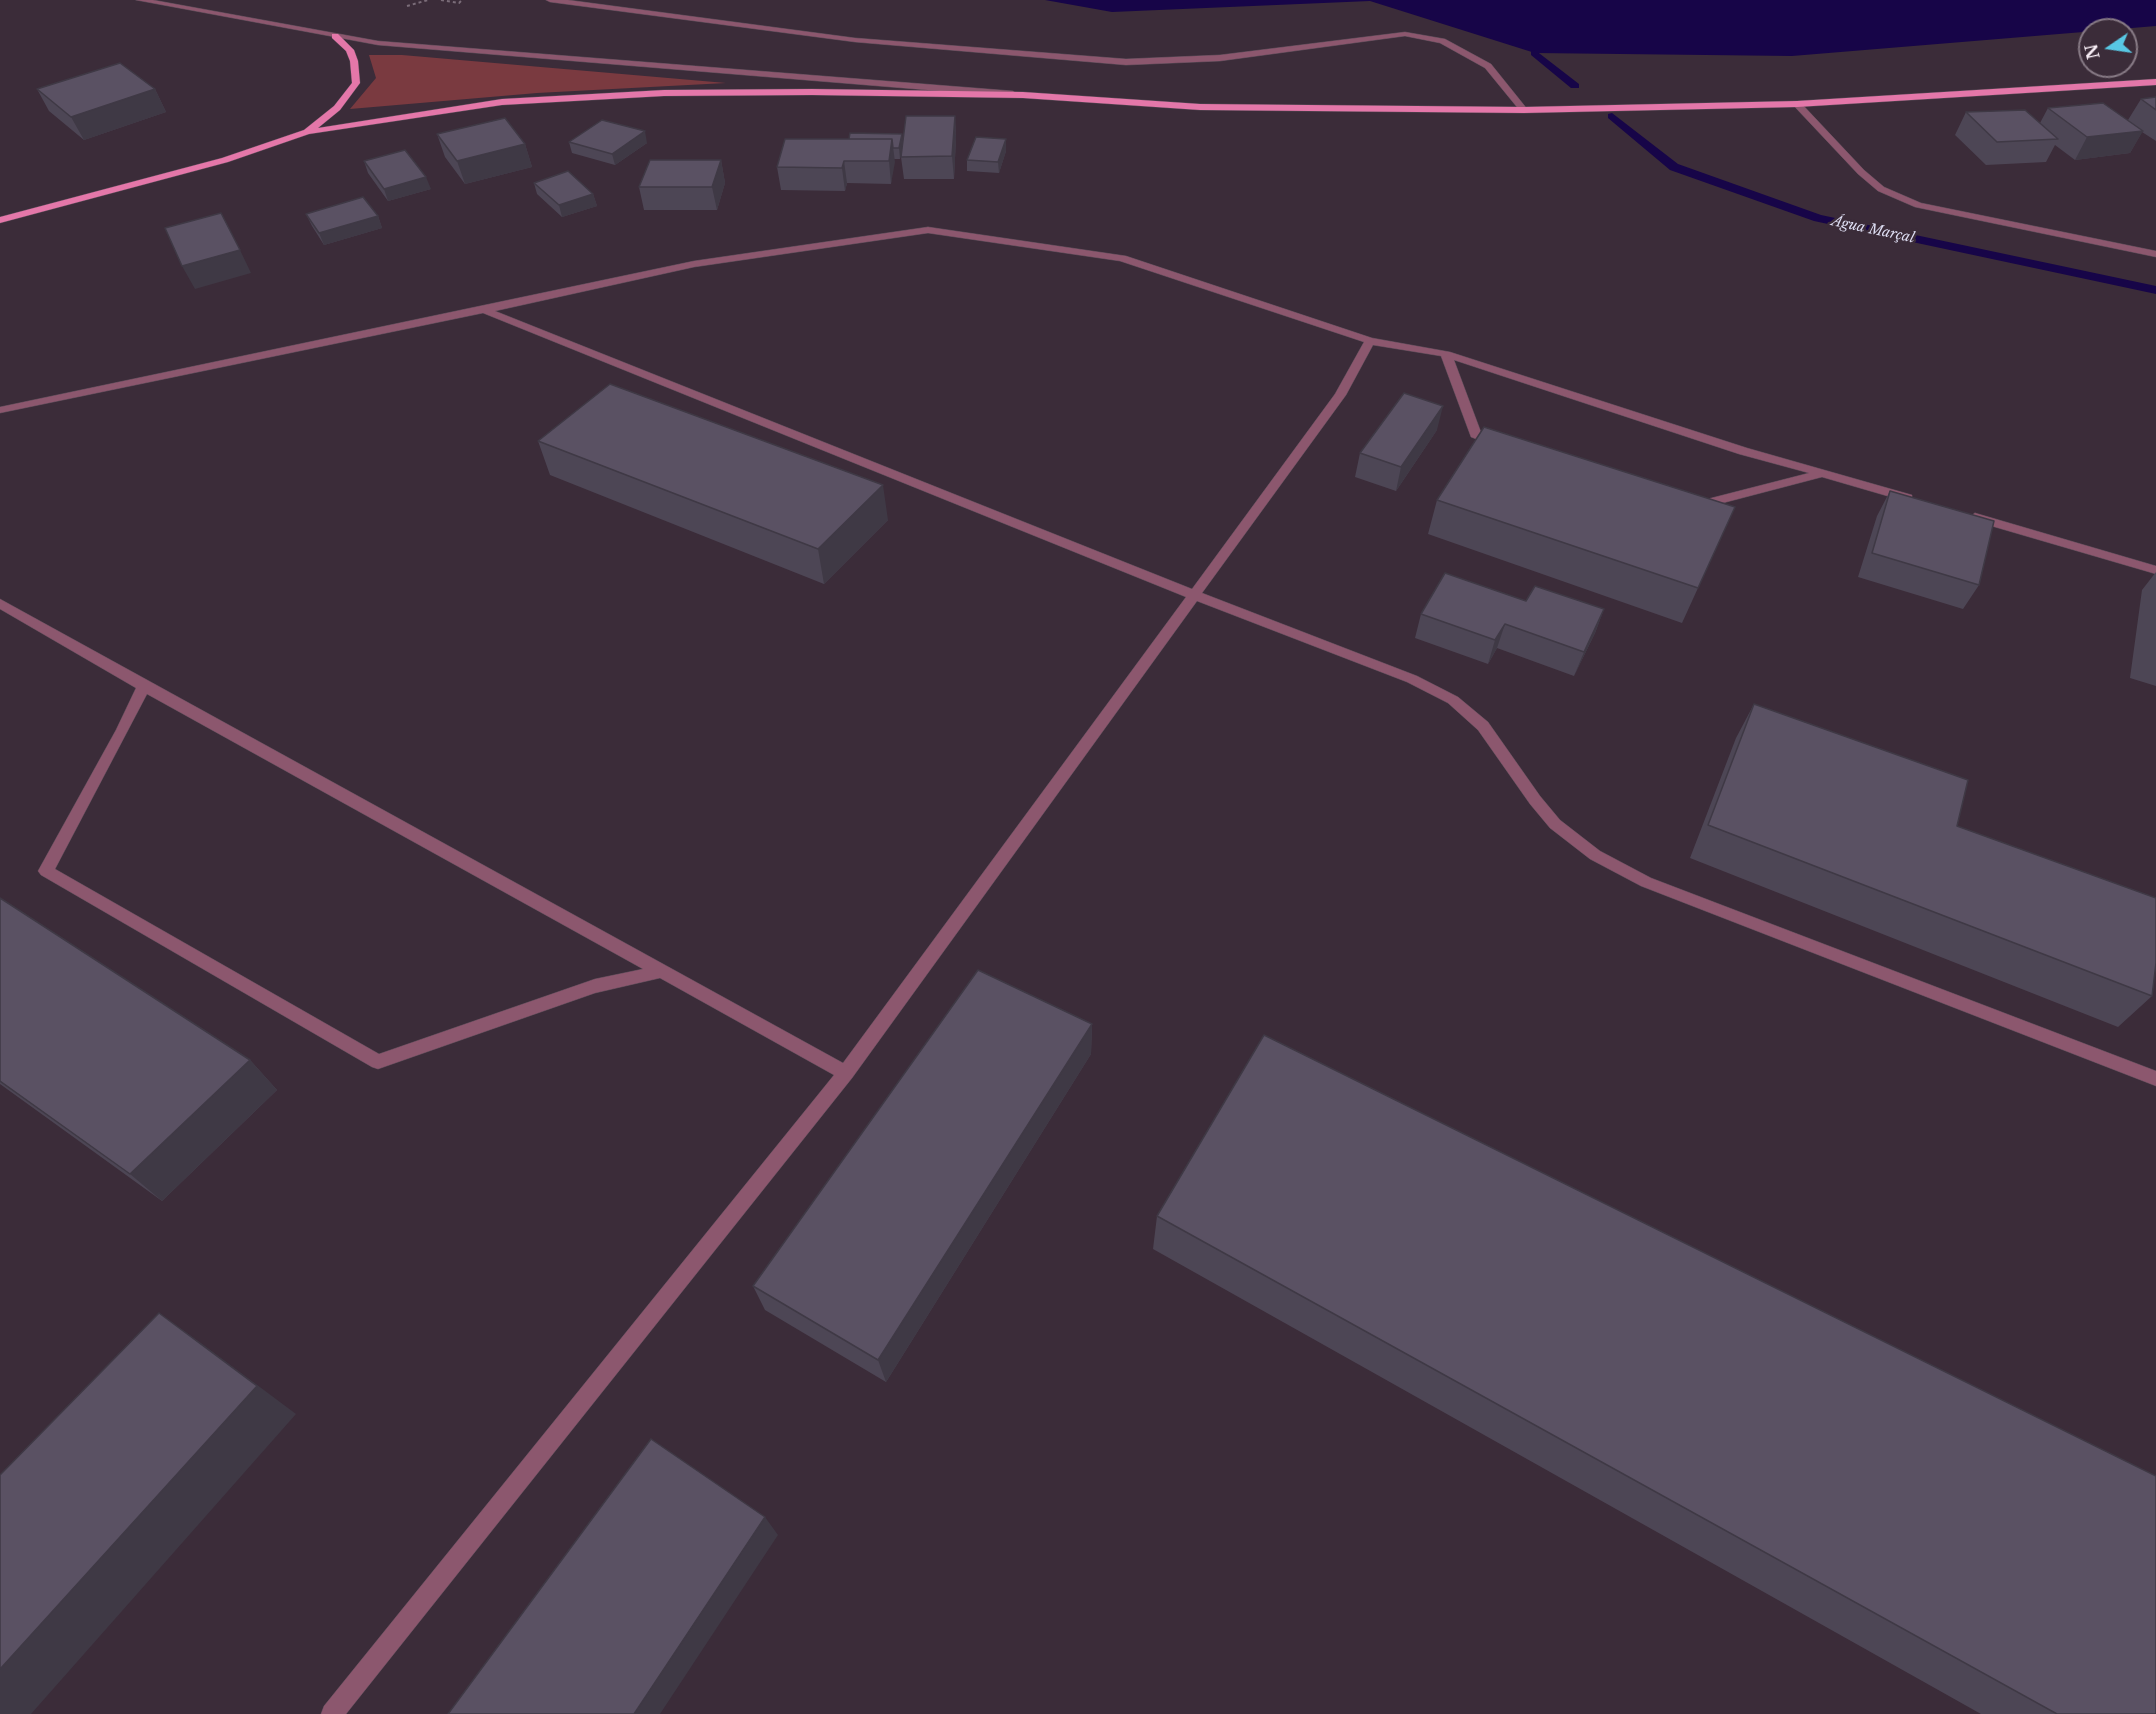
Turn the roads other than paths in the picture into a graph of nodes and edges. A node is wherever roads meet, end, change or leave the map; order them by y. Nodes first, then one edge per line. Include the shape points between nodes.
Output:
1 (140, 0) edge
2 (550, 0) edge
3 (335, 36) junction
4 (2156, 82) edge
5 (1023, 95) junction
6 (1797, 104) junction
7 (1524, 110) junction
8 (308, 132) junction
9 (0, 220) edge
10 (2156, 254) edge
11 (484, 310) junction
12 (1370, 341) junction
13 (1446, 354) junction
14 (0, 410) edge
15 (1511, 449) edge
16 (1824, 474) junction
17 (1915, 500) edge
18 (1679, 510) edge
19 (1961, 513) edge
20 (2156, 570) edge
21 (1194, 595) junction
22 (0, 603) edge
23 (144, 686) junction
24 (663, 971) junction
25 (846, 1073) junction
26 (2156, 1079) edge
27 (332, 1714) edge

1 - 3 street
2 - 7 street via 855,40 1126,62 1220,58 1406,34 1442,40 1488,66
3 - 5 street via 390,44
3 - 8 main road via 350,50 356,82 337,108
4 - 6 main road
5 - 7 main road via 1200,107
5 - 8 main road via 664,93 502,102
6 - 7 main road
6 - 10 street via 1860,172 1881,189 1918,205
8 - 9 main road via 225,160
11 - 12 street via 694,264 928,230 1122,258
11 - 14 street
11 - 21 street
12 - 13 street
12 - 21 street via 1340,395
13 - 15 street via 1477,437
13 - 16 street
16 - 17 street
16 - 18 street
19 - 20 street
21 - 25 street
21 - 26 street via 1412,679 1453,700 1483,726 1555,824 1595,855 1646,882
22 - 23 street
23 - 24 street
23 - 24 street via 46,871 378,1062 595,986
24 - 25 street
25 - 27 street

